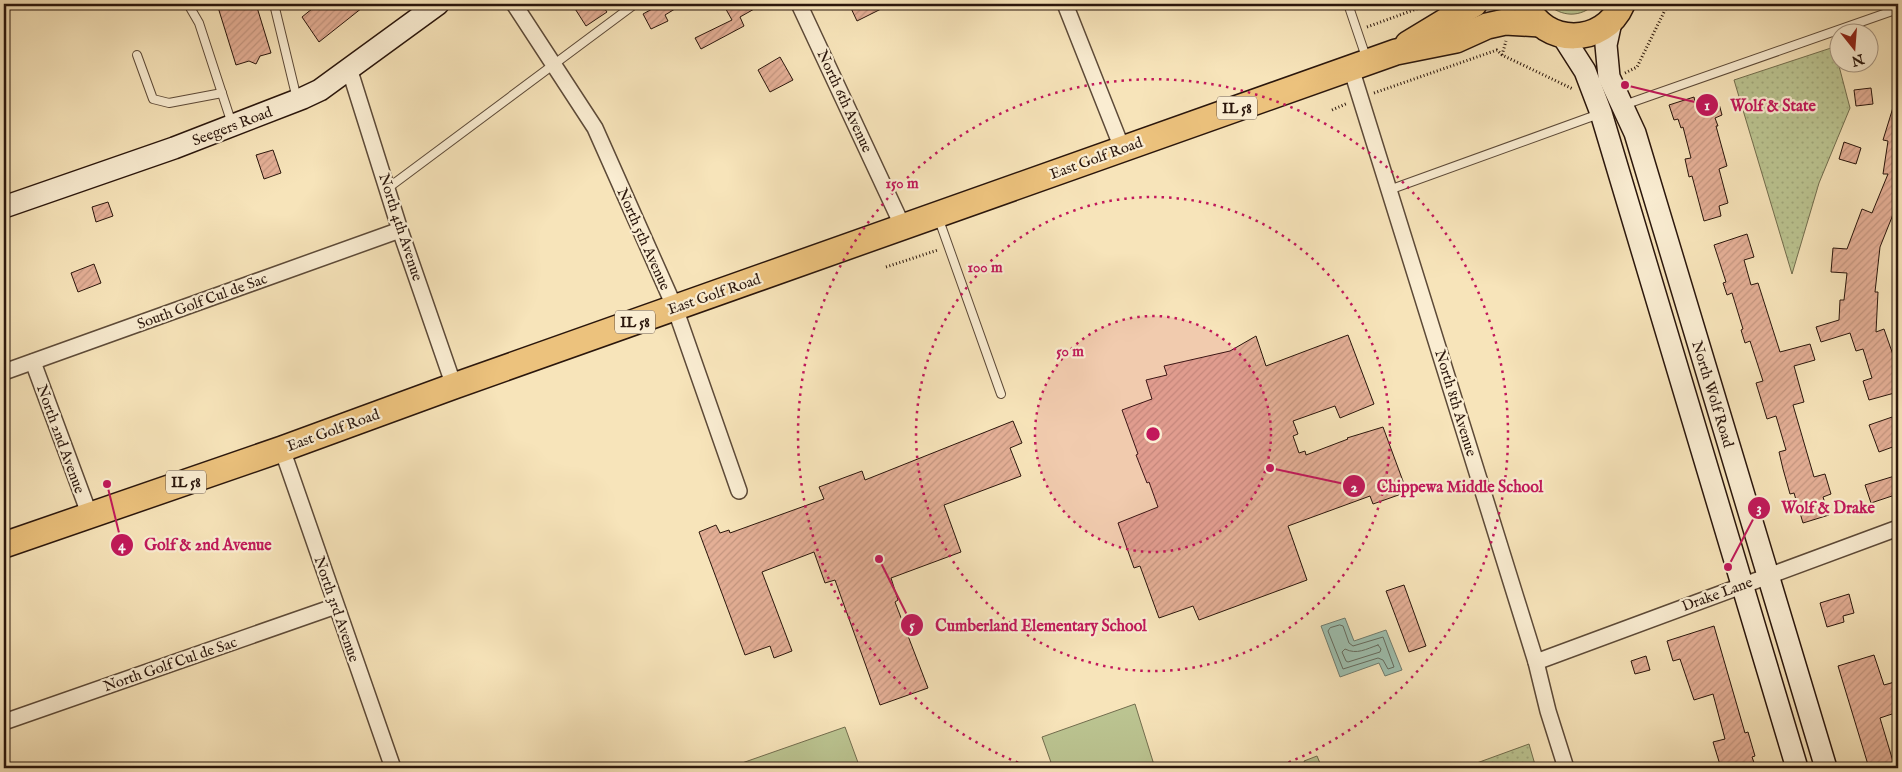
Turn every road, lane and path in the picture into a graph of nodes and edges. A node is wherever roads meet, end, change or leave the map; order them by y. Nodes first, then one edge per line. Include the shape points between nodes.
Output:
1 (188, 4) edge
2 (284, 4) edge
3 (438, 4) edge
4 (514, 4) edge
5 (635, 4) edge
6 (799, 4) edge
7 (1065, 4) edge
8 (1348, 4) edge
9 (1430, 4) edge
10 (1474, 4) edge
11 (1526, 4) edge
12 (1668, 4) edge
13 (274, 7) edge
14 (1898, 9) edge
15 (1620, 11) edge
16 (1540, 24) junction
17 (1357, 31) junction
18 (1562, 35) junction
19 (1396, 52) junction
20 (137, 55) dead end
21 (553, 64) junction
22 (1359, 65) junction
23 (350, 68) junction
24 (1628, 72) dead end
25 (1579, 86) dead end
26 (1376, 92) dead end
27 (222, 93) junction
28 (297, 101) junction
29 (1346, 104) dead end
30 (1612, 109) junction
31 (1332, 110) dead end
32 (233, 126) junction
33 (1122, 148) junction
34 (388, 188) junction
35 (1389, 190) junction
36 (4, 207) edge
37 (937, 215) junction
38 (903, 227) junction
39 (400, 230) junction
40 (943, 248) dead end
41 (886, 267) dead end
42 (675, 308) junction
43 (33, 362) junction
44 (4, 372) edge
45 (454, 386) junction
46 (1002, 394) dead end
47 (282, 449) junction
48 (740, 491) dead end
49 (90, 516) junction
50 (1898, 528) edge
51 (4, 545) edge
52 (1767, 576) junction
53 (1742, 584) junction
54 (336, 606) junction
55 (1536, 662) junction
56 (4, 722) edge
57 (393, 768) edge
58 (1566, 768) edge
59 (1798, 768) edge
60 (1826, 768) edge

1 - 27 lane via 199,23
2 - 13 lane
3 - 23 main road, Seegers Road
4 - 21 street, North 5th Avenue
5 - 21 lane
6 - 38 street, North 6th Avenue
7 - 33 street
8 - 17 lane
9 - 17 path
10 - 19 main road, East Golf Road / IL 58
11 - 16 main road, IL 58
12 - 24 path via 1637,67
13 - 28 lane
14 - 30 lane
15 - 18 main road, IL 58 via 1597,32 1580,36
15 - 30 main road, North Wolf Road via 1606,46
16 - 18 main road, IL 58
16 - 19 main road, East Golf Road / IL 58 via 1505,22 1456,40
17 - 22 lane
18 - 30 main road, North Wolf Road
19 - 22 main road, East Golf Road / IL 58
20 - 27 lane via 152,99 169,103
21 - 34 lane
21 - 42 street, North 5th Avenue via 595,128
22 - 33 main road, East Golf Road / IL 58
22 - 35 street, North 8th Avenue
23 - 28 main road, Seegers Road via 320,90
23 - 34 street, North 4th Avenue
25 - 26 path via 1573,89 1497,50
27 - 32 lane
28 - 32 main road, Seegers Road
29 - 31 path
30 - 35 lane
30 - 52 main road, North Wolf Road via 1635,133
30 - 53 main road, North Wolf Road
32 - 36 main road, Seegers Road
33 - 37 main road, East Golf Road / IL 58
34 - 39 street, North 4th Avenue
35 - 55 street, North 8th Avenue
37 - 38 main road, East Golf Road / IL 58
37 - 46 lane
38 - 42 main road, East Golf Road / IL 58
39 - 43 street, South Golf Cul de Sac
39 - 45 street, North 4th Avenue
40 - 41 path
42 - 45 main road, East Golf Road / IL 58
42 - 48 street, North 5th Avenue
43 - 44 street, South Golf Cul de Sac
43 - 49 street, North 2nd Avenue
45 - 47 main road, East Golf Road / IL 58
47 - 49 main road, East Golf Road / IL 58
47 - 54 street, North 3rd Avenue
49 - 51 main road, East Golf Road / IL 58
50 - 52 street, Drake Lane
52 - 53 street, Drake Lane
52 - 60 main road, North Wolf Road
53 - 55 street, Drake Lane
53 - 59 main road, North Wolf Road
54 - 56 street, North Golf Cul de Sac
54 - 57 street, North 3rd Avenue
55 - 58 street, North 8th Avenue

